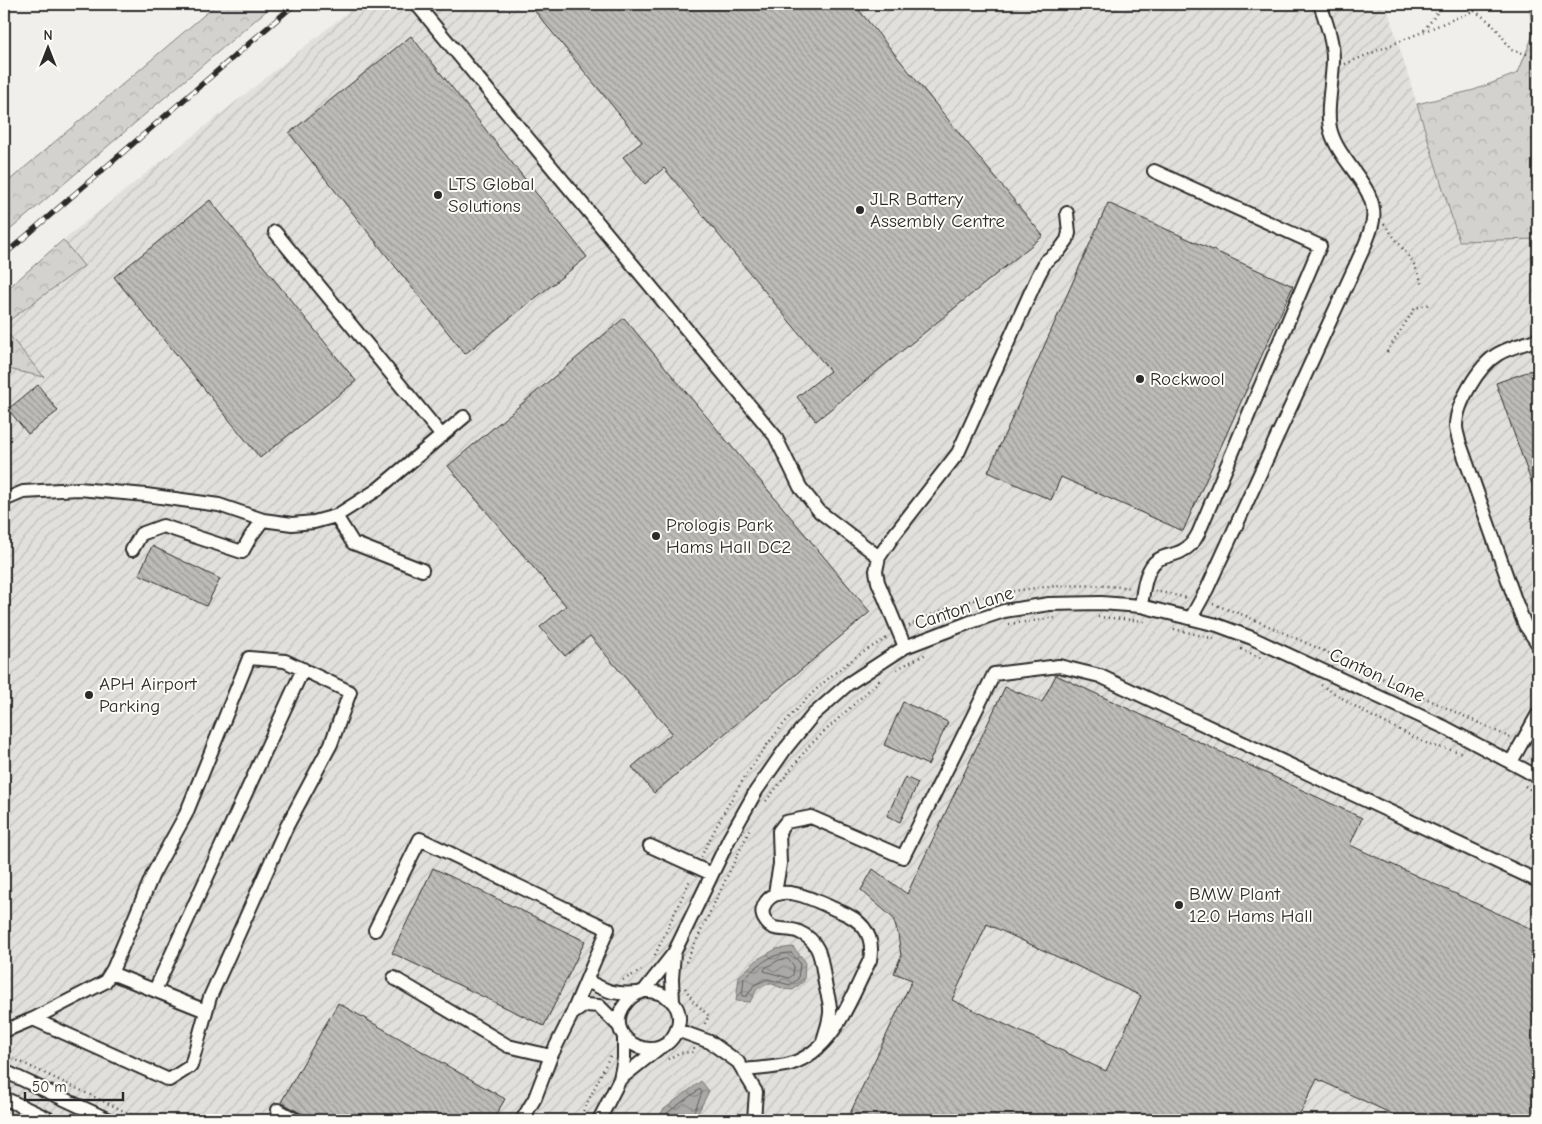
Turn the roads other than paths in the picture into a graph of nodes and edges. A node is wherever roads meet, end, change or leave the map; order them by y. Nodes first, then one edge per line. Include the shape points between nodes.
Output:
1 (1320, 4) edge
2 (418, 6) dead end
3 (1154, 171) dead end
4 (1067, 213) dead end
5 (275, 232) dead end
6 (1538, 339) edge
7 (464, 417) dead end
8 (442, 436) junction
9 (4, 500) edge
10 (336, 516) junction
11 (263, 520) junction
12 (132, 550) dead end
13 (879, 557) junction
14 (422, 570) dead end
15 (1141, 606) junction
16 (1191, 618) junction
17 (1538, 644) edge
18 (905, 647) junction
19 (304, 670) junction
20 (1538, 714) edge
21 (1511, 762) junction
22 (1538, 777) edge
23 (650, 846) dead end
24 (712, 874) junction
25 (1538, 881) edge
26 (775, 894) junction
27 (374, 930) dead end
28 (674, 953) junction
29 (111, 973) junction
30 (394, 978) dead end
31 (587, 981) junction
32 (155, 990) junction
33 (640, 992) junction
34 (673, 1002) junction
35 (206, 1011) junction
36 (572, 1014) junction
37 (33, 1019) junction
38 (621, 1030) junction
39 (677, 1030) junction
40 (4, 1031) edge
41 (823, 1042) junction
42 (659, 1048) junction
43 (552, 1056) junction
44 (744, 1070) junction
45 (4, 1072) edge
46 (620, 1079) junction
47 (4, 1098) edge
48 (278, 1110) dead end
49 (51, 1120) edge
50 (109, 1120) edge
51 (296, 1120) edge
52 (522, 1120) edge
53 (599, 1120) edge
54 (754, 1120) edge

1 - 16 street via 1330,34 1333,59 1330,131 1339,152 1372,200 1374,219 1361,254
2 - 13 street via 775,436 800,487 820,512
3 - 15 street via 1320,246 1198,534 1192,545 1160,558 1151,566
4 - 13 street via 1067,240 1060,251 1046,261 1038,276 958,453
5 - 8 street
6 - 17 street via 1498,354 1480,369 1469,386 1456,426 1458,441 1515,600 1525,626
7 - 8 street
8 - 10 street via 377,490
9 - 11 street via 23,492 80,488 219,505
10 - 11 street via 292,524
10 - 14 street via 353,543
11 - 12 street via 242,552 163,526 141,534
13 - 18 street via 878,582
15 - 16 street, Canton Lane
15 - 18 street, Canton Lane via 1049,604 1004,611
16 - 21 street, Canton Lane via 1252,638 1446,728
18 - 24 street, Canton Lane via 848,684 813,715 756,791
19 - 29 street via 285,661 249,658 186,814 153,874
19 - 32 street
19 - 35 street via 350,692 331,744 287,826
20 - 21 street
21 - 22 street, Canton Lane
23 - 24 street
24 - 28 street, Canton Lane
25 - 26 street via 1100,676 1059,666 994,674 903,857 811,817 786,822 779,831 780,864
26 - 41 street via 764,906 762,914 765,920 779,930 796,930 808,936 819,952 831,1009
26 - 41 street via 800,895 851,916 861,923 871,941 872,950 866,968 837,1028
27 - 31 street via 420,839 608,930
28 - 33 street, Canton Lane
28 - 34 street, Canton Lane
29 - 32 street
29 - 37 street via 105,982
30 - 43 street via 508,1046
31 - 33 street via 609,992
31 - 36 street
32 - 35 street
33 - 34 street via 664,994
33 - 38 street via 628,999 621,1011
34 - 39 street via 679,1022
35 - 37 street via 191,1066 169,1080
36 - 38 street via 585,1005 599,1006
36 - 43 street
37 - 40 street
38 - 42 street via 631,1043 640,1048
38 - 46 street via 624,1060
39 - 42 street via 669,1042
39 - 44 street via 710,1042 728,1053
41 - 44 street via 810,1054 790,1064
42 - 46 street
43 - 52 street
44 - 54 street via 756,1092
45 - 50 street
46 - 53 street
47 - 49 street
48 - 51 street

